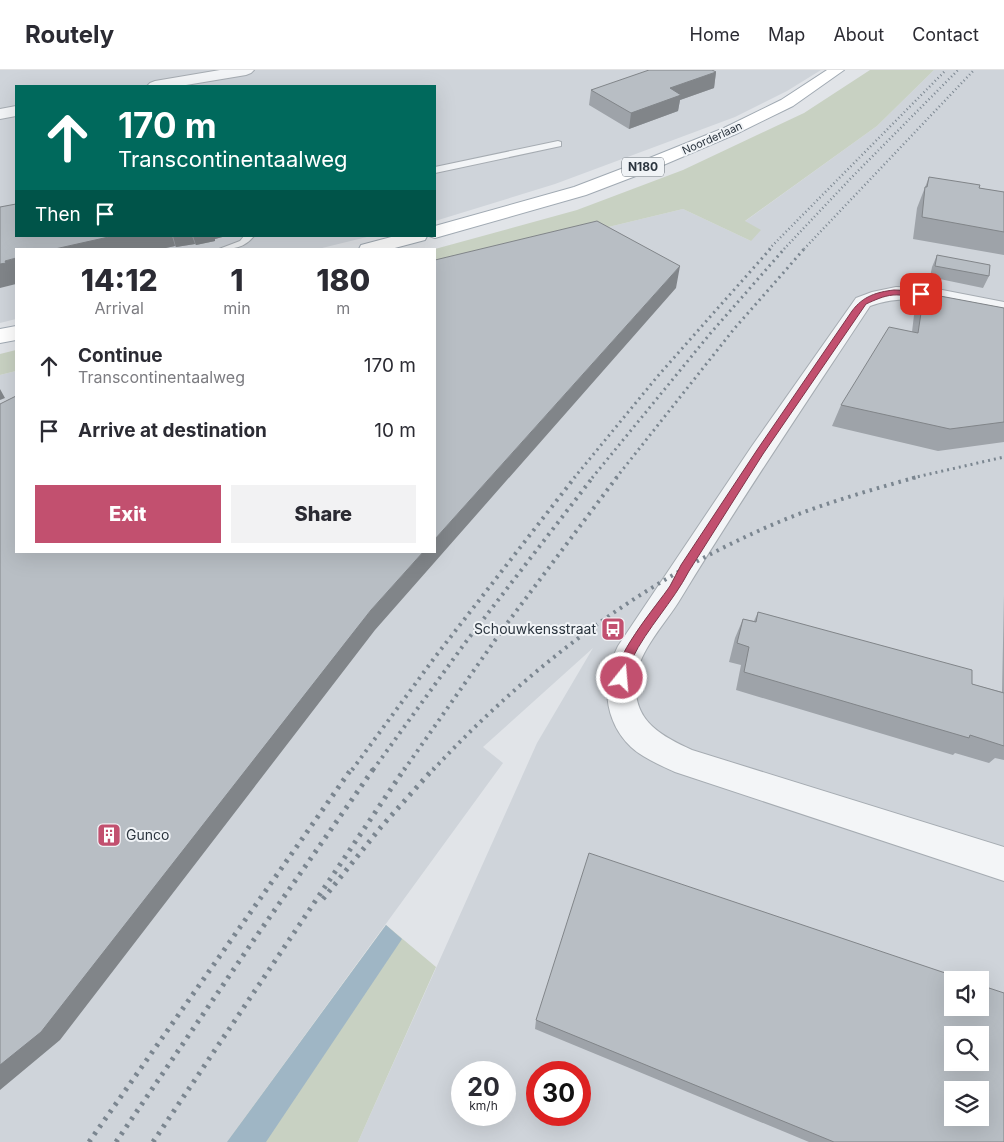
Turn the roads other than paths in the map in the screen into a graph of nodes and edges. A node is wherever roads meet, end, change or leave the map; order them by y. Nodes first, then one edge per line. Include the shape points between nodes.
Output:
1 (246, 70) edge
2 (837, 70) edge
3 (161, 85) edge
4 (15, 111) edge
5 (0, 114) edge
6 (558, 144) dead end
7 (436, 170) edge
8 (436, 232) edge
9 (248, 237) edge
10 (414, 237) edge
11 (227, 248) edge
12 (372, 248) edge
13 (1004, 308) edge
14 (15, 333) edge
15 (0, 336) edge
16 (1004, 864) edge

1 - 3 street
2 - 8 main road, Noorderlaan / N180 via 787,103 648,165 580,191
4 - 5 street
6 - 7 lane
9 - 11 lane
10 - 12 main road
13 - 16 street via 894,292 863,302 626,659 621,698 630,722 642,738 686,762
14 - 15 main road

